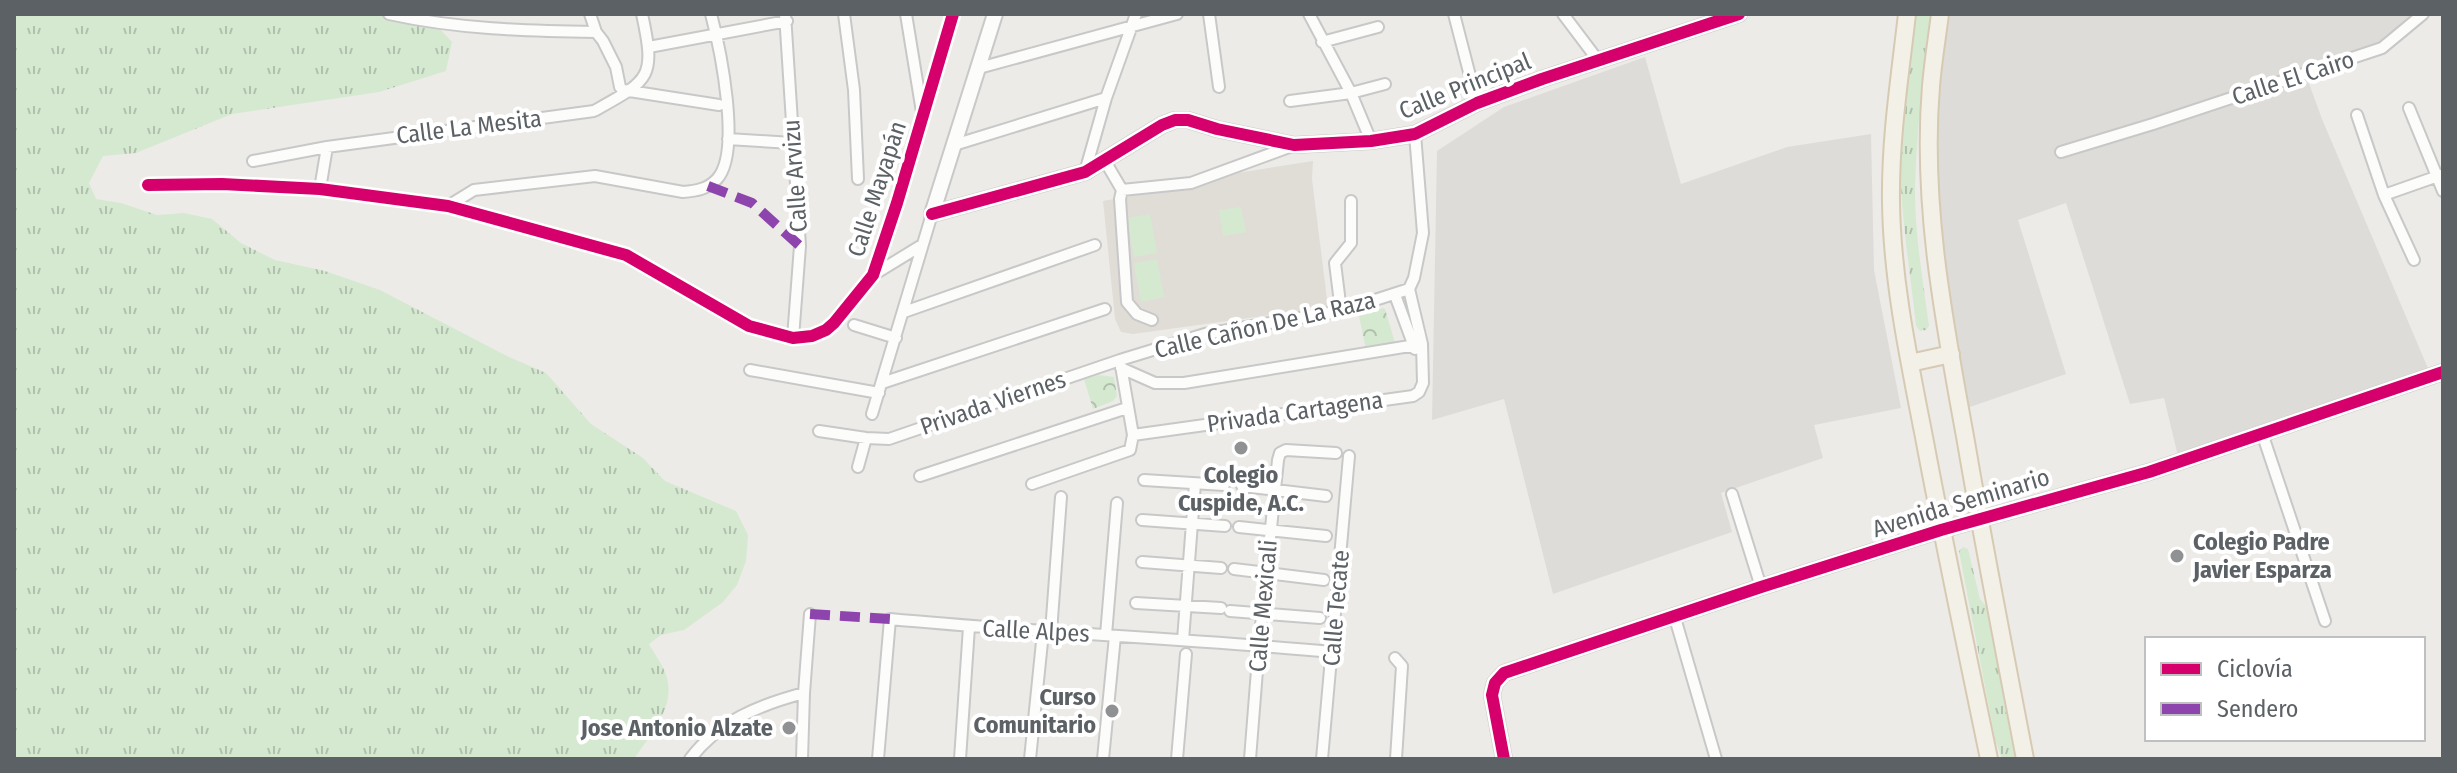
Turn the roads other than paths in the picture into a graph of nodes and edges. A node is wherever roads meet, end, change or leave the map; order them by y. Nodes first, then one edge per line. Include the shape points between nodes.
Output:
1 (389, 14) edge
2 (590, 14) edge
3 (642, 14) edge
4 (711, 14) edge
5 (844, 14) edge
6 (906, 14) edge
7 (953, 14) edge
8 (995, 14) edge
9 (1177, 14) edge
10 (1209, 14) edge
11 (1309, 14) edge
12 (1454, 14) edge
13 (1563, 14) edge
14 (1739, 14) edge
15 (1907, 14) edge
16 (1940, 14) edge
17 (2423, 14) edge
18 (786, 18) edge
19 (1134, 20) edge
20 (1378, 27) dead end
21 (596, 32) junction
22 (716, 33) junction
23 (1322, 42) junction
24 (649, 47) junction
25 (1597, 59) junction
26 (979, 68) junction
27 (1385, 84) dead end
28 (1219, 87) dead end
29 (629, 92) junction
30 (1351, 93) junction
31 (1106, 98) junction
32 (1290, 101) dead end
33 (1477, 103) junction
34 (719, 105) dead end
35 (2409, 108) dead end
36 (2357, 115) dead end
37 (923, 118) junction
38 (1415, 134) junction
39 (728, 139) junction
40 (1371, 141) junction
41 (792, 143) junction
42 (954, 145) junction
43 (1294, 145) junction
44 (327, 147) junction
45 (2061, 152) dead end
46 (253, 161) dead end
47 (1105, 161) junction
48 (1085, 172) junction
49 (2440, 176) edge
50 (858, 179) dead end
51 (148, 185) dead end
52 (320, 189) junction
53 (1122, 190) junction
54 (2443, 191) edge
55 (2384, 195) junction
56 (1351, 201) dead end
57 (448, 206) junction
58 (932, 214) junction
59 (922, 245) junction
60 (1095, 245) dead end
61 (2414, 260) dead end
62 (873, 275) junction
63 (1409, 289) junction
64 (1395, 295) junction
65 (1105, 309) dead end
66 (1341, 311) junction
67 (904, 312) junction
68 (1152, 320) dead end
69 (854, 325) dead end
70 (793, 338) junction
71 (896, 338) junction
72 (1417, 345) junction
73 (1951, 354) junction
74 (1910, 363) junction
75 (1121, 364) junction
76 (750, 370) dead end
77 (2443, 372) edge
78 (880, 388) junction
79 (1127, 408) junction
80 (872, 414) dead end
81 (819, 431) dead end
82 (2262, 433) junction
83 (1133, 435) junction
84 (866, 438) junction
85 (1336, 453) dead end
86 (1349, 456) dead end
87 (858, 467) dead end
88 (920, 476) dead end
89 (1144, 480) dead end
90 (1032, 484) dead end
91 (1195, 484) junction
92 (1224, 485) dead end
93 (1242, 486) dead end
94 (1274, 491) junction
95 (1732, 494) dead end
96 (1326, 496) dead end
97 (1061, 497) dead end
98 (1117, 503) dead end
99 (1142, 520) dead end
100 (1979, 522) junction
101 (1192, 525) junction
102 (1225, 526) dead end
103 (1239, 527) dead end
104 (1941, 530) junction
105 (1270, 532) junction
106 (1326, 536) dead end
107 (1142, 562) dead end
108 (1188, 566) junction
109 (1221, 568) dead end
110 (1234, 569) dead end
111 (1266, 574) junction
112 (1324, 580) dead end
113 (1761, 587) junction
114 (1136, 603) dead end
115 (1187, 608) junction
116 (810, 614) dead end
117 (1262, 615) junction
118 (1320, 618) dead end
119 (1675, 618) junction
120 (2325, 621) dead end
121 (969, 627) junction
122 (1047, 632) junction
123 (1110, 635) junction
124 (1183, 640) junction
125 (1259, 645) junction
126 (1332, 652) junction
127 (1186, 654) dead end
128 (1395, 658) dead end
129 (804, 693) junction
130 (690, 759) edge
131 (802, 759) edge
132 (878, 759) edge
133 (960, 759) edge
134 (1030, 759) edge
135 (1103, 759) edge
136 (1177, 759) edge
137 (1250, 759) edge
138 (1322, 759) edge
139 (1396, 759) edge
140 (1504, 759) edge
141 (1716, 759) edge
142 (1989, 759) edge
143 (2025, 759) edge

1 - 21 street via 489,29
2 - 21 street
3 - 24 street
4 - 22 street
5 - 50 street
6 - 37 street
7 - 37 street, Calle Mayapán
8 - 26 street
9 - 19 street
10 - 28 street
11 - 23 street
12 - 33 street
13 - 25 street
14 - 25 street, Calle Principal
15 - 74 main road via 1891,202
16 - 73 main road via 1930,149 1933,230
17 - 45 street, Calle El Cairo via 2382,48
18 - 22 street
18 - 41 street, Calle Arvizu
19 - 26 street
19 - 31 street
20 - 23 street
21 - 29 street via 616,67 620,87
22 - 24 street
22 - 39 street
23 - 30 street
24 - 29 street via 647,73
25 - 33 street, Calle Principal
26 - 42 street
27 - 30 street
29 - 34 street
29 - 44 street, Calle La Mesita via 594,111
30 - 32 street
30 - 40 street
31 - 42 street
31 - 48 street
33 - 38 street, Calle Principal
35 - 49 street
36 - 55 street
37 - 62 street, Calle Mayapán
38 - 40 street, Calle Principal
38 - 63 street, Privada Cartagena via 1423,233
39 - 41 street
39 - 57 street via 720,175 697,191 595,176 474,190
40 - 43 street, Calle Principal
41 - 70 street, Calle Arvizu via 800,246
42 - 58 street
43 - 47 street, Calle Principal via 1175,120
43 - 53 street via 1191,183
44 - 46 street, Calle La Mesita
44 - 52 street
47 - 48 street, Calle Principal
47 - 53 street
48 - 58 street, Calle Principal
49 - 54 street
49 - 55 street
51 - 52 street
52 - 57 street
53 - 68 street via 1127,302
55 - 61 street
56 - 66 street via 1351,243 1335,263
57 - 70 street via 626,255 739,321
58 - 59 street
59 - 62 street
59 - 67 street
60 - 67 street
62 - 70 street, Calle Mayapán via 826,330
63 - 64 street, Calle Cañon De La Raza
63 - 72 street, Privada Cartagena
64 - 66 street, Calle Cañon De La Raza
64 - 72 street, Privada Cartagena
65 - 78 street
66 - 75 street, Calle Cañon De La Raza via 1205,334
67 - 71 street
69 - 71 street
71 - 78 street
72 - 75 street via 1169,385
72 - 83 street, Privada Cartagena via 1423,383 1413,396
73 - 74 main road
73 - 100 main road
74 - 104 main road
75 - 79 street
75 - 84 street, Privada Viernes via 889,439
76 - 78 street
77 - 82 street, Avenida Seminario
78 - 80 street
79 - 83 street
79 - 88 street
81 - 84 street, Privada Viernes
82 - 100 street, Avenida Seminario
82 - 120 street
83 - 90 street via 1130,450
84 - 87 street
85 - 94 street, Calle Mexicali via 1280,453
86 - 126 street, Calle Tecate
89 - 91 street
91 - 92 street
91 - 101 street
93 - 94 street
94 - 96 street
94 - 105 street, Calle Mexicali
95 - 113 street
97 - 122 street
98 - 123 street
99 - 101 street
100 - 104 street, Avenida Seminario
100 - 143 main road
101 - 102 street
101 - 108 street
103 - 105 street
104 - 113 street, Avenida Seminario
104 - 142 main road
105 - 106 street
105 - 111 street, Calle Mexicali
107 - 108 street
108 - 109 street
108 - 115 street
110 - 111 street
111 - 112 street
111 - 117 street, Calle Mexicali
113 - 119 street, Avenida Seminario
114 - 115 street
115 - 117 street
115 - 124 street
116 - 129 street
117 - 118 street
117 - 125 street, Calle Mexicali
119 - 140 street, Avenida Seminario via 1504,673 1492,695
119 - 141 street
121 - 122 street, Calle Alpes
121 - 132 street, Calle Alpes via 890,619
121 - 133 street
122 - 123 street, Calle Alpes
122 - 134 street
123 - 124 street, Calle Alpes
123 - 135 street
124 - 125 street, Calle Alpes
125 - 126 street, Calle Alpes
125 - 137 street, Calle Mexicali
126 - 138 street, Calle Tecate
127 - 136 street
128 - 139 street via 1402,666
129 - 130 street via 764,704 728,723
129 - 131 street

